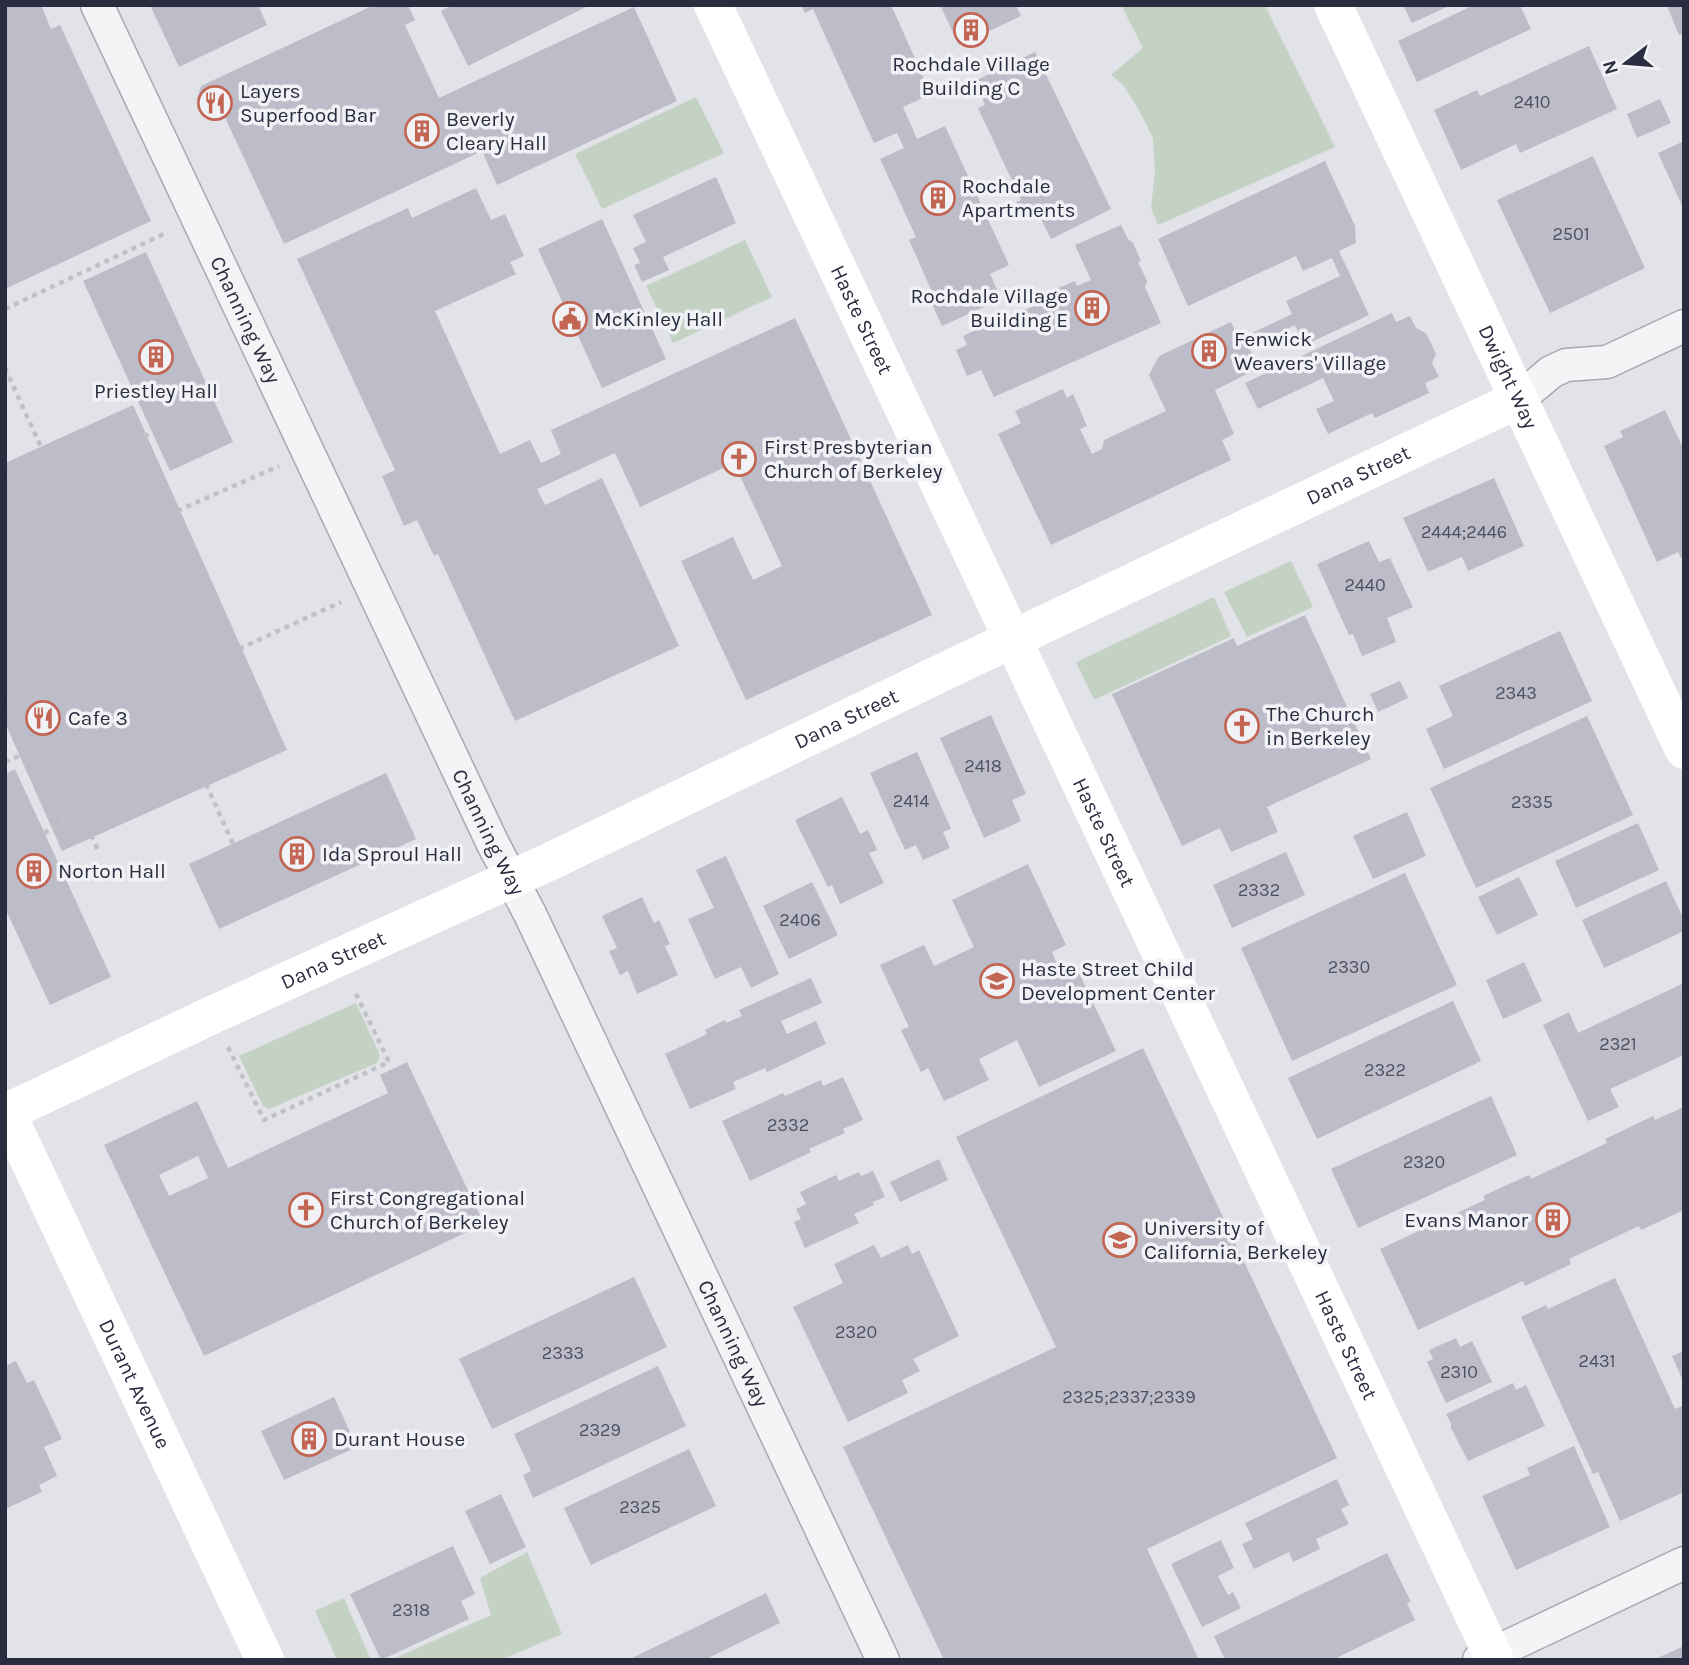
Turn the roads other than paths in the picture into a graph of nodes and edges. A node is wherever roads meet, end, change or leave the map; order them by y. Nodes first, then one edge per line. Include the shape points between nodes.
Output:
1 (97, 5) edge
2 (713, 5) edge
3 (1333, 5) edge
4 (1684, 326) edge
5 (1519, 399) junction
6 (1012, 639) junction
7 (1684, 750) edge
8 (511, 879) junction
9 (6, 1112) edge
10 (1684, 1563) edge
11 (1488, 1658) edge
12 (265, 1660) edge
13 (883, 1660) edge

1 - 8 street, Channing Way
2 - 6 main road, Haste Street
3 - 5 main road, Dwight Way
4 - 5 street, Dana Street via 1607,362 1566,365
5 - 6 main road, Dana Street
5 - 7 main road, Dwight Way
6 - 8 main road, Dana Street
6 - 11 main road, Haste Street
8 - 9 main road, Dana Street
8 - 13 street, Channing Way
9 - 12 main road, Durant Avenue
10 - 11 street

